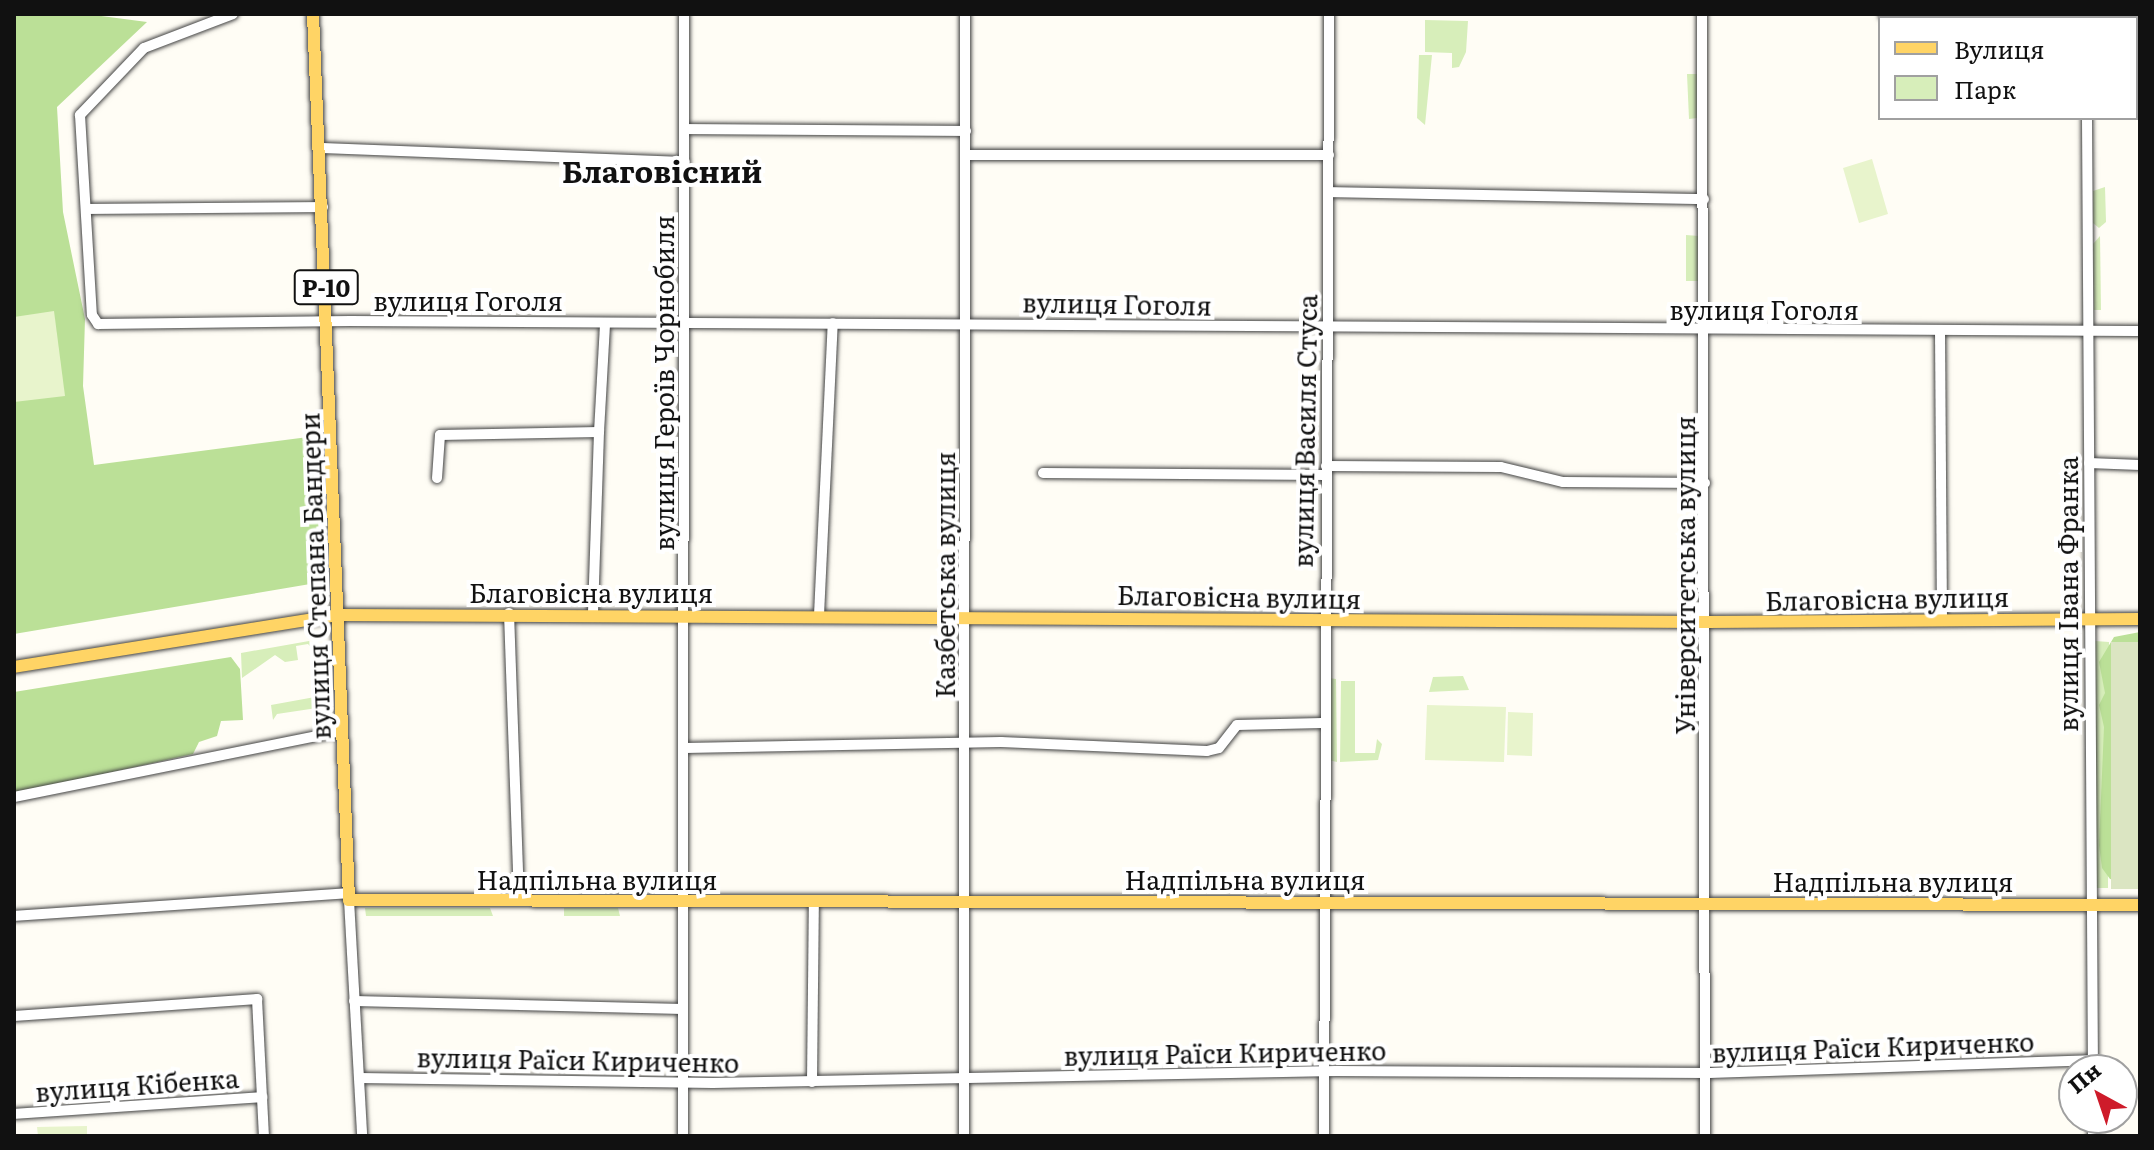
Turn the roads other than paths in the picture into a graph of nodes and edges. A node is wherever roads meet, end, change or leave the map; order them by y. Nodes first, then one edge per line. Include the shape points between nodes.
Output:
1 (233, 14) edge
2 (313, 14) edge
3 (684, 14) edge
4 (965, 14) edge
5 (1329, 14) edge
6 (1702, 14) edge
7 (1885, 14) edge
8 (2086, 16) edge
9 (2087, 120) edge
10 (685, 129) junction
11 (966, 131) junction
12 (321, 148) junction
13 (965, 155) junction
14 (1329, 155) junction
15 (685, 162) junction
16 (1329, 192) junction
17 (1704, 199) junction
18 (323, 207) junction
19 (88, 209) junction
20 (327, 321) junction
21 (605, 323) junction
22 (685, 323) junction
23 (833, 323) junction
24 (965, 323) junction
25 (1328, 327) junction
26 (1705, 331) junction
27 (1940, 331) junction
28 (2088, 331) junction
29 (2140, 331) edge
30 (599, 432) junction
31 (2089, 463) junction
32 (2140, 465) edge
33 (1326, 470) junction
34 (1043, 473) dead end
35 (437, 478) dead end
36 (1705, 483) junction
37 (509, 613) junction
38 (593, 614) junction
39 (338, 615) junction
40 (685, 615) junction
41 (819, 615) junction
42 (966, 615) junction
43 (1323, 619) junction
44 (2090, 619) junction
45 (2140, 619) edge
46 (1942, 620) junction
47 (1707, 622) junction
48 (14, 667) edge
49 (1322, 723) junction
50 (342, 731) junction
51 (966, 744) junction
52 (685, 748) junction
53 (14, 797) edge
54 (349, 897) junction
55 (519, 901) junction
56 (964, 901) junction
57 (1322, 901) junction
58 (683, 902) junction
59 (814, 902) junction
60 (1706, 902) junction
61 (2091, 905) junction
62 (2140, 905) edge
63 (14, 916) edge
64 (354, 1001) junction
65 (683, 1009) junction
66 (14, 1016) edge
67 (2093, 1054) edge
68 (2058, 1066) edge
69 (1324, 1073) junction
70 (1707, 1073) junction
71 (359, 1078) junction
72 (964, 1078) junction
73 (684, 1082) junction
74 (812, 1082) junction
75 (262, 1097) junction
76 (14, 1114) edge
77 (264, 1136) edge
78 (362, 1136) edge
79 (683, 1136) edge
80 (964, 1136) edge
81 (1324, 1136) edge
82 (1705, 1136) edge

1 - 19 street via 144,48 86,106 79,122
2 - 12 main road, вулиця Степана Бандери / Р-10
3 - 10 street, вулиця Героїв Чорнобиля
4 - 11 street, Казбетська вулиця
5 - 14 street, вулиця Василя Стуса
6 - 17 street, Університетська вулиця
7 - 8 main road
9 - 28 street, вулиця Івана Франка
10 - 11 street
10 - 15 street, вулиця Героїв Чорнобиля
11 - 13 street, Казбетська вулиця
12 - 15 street
12 - 18 main road, вулиця Степана Бандери / Р-10
13 - 14 street
13 - 24 street, Казбетська вулиця
14 - 16 street, вулиця Василя Стуса
15 - 22 street, вулиця Героїв Чорнобиля
16 - 17 street
16 - 25 street, вулиця Василя Стуса
17 - 26 street, Університетська вулиця
18 - 19 street
18 - 20 main road, вулиця Степана Бандери / Р-10
19 - 20 street, вулиця Гоголя via 93,322 132,327
20 - 21 street, вулиця Гоголя
20 - 39 main road, вулиця Степана Бандери / Р-10
21 - 22 street, вулиця Гоголя
21 - 30 street
22 - 23 street, вулиця Гоголя
22 - 40 street, вулиця Героїв Чорнобиля
23 - 24 street, вулиця Гоголя
23 - 41 street
24 - 25 street, вулиця Гоголя
24 - 42 street, Казбетська вулиця
25 - 26 street, вулиця Гоголя
25 - 33 street, вулиця Василя Стуса
26 - 27 street, вулиця Гоголя
26 - 36 street, Університетська вулиця
27 - 28 street, вулиця Гоголя
27 - 46 street
28 - 29 street, вулиця Гоголя
28 - 31 street, вулиця Івана Франка
30 - 35 street via 440,435
30 - 38 street
31 - 32 street
31 - 44 street, вулиця Івана Франка
33 - 34 street
33 - 36 street via 1511,467 1563,482
33 - 43 street, вулиця Василя Стуса
36 - 47 street, Університетська вулиця
37 - 38 main road, Благовісна вулиця
37 - 39 main road, Благовісна вулиця
37 - 55 street
38 - 40 main road, Благовісна вулиця
39 - 48 main road, Благовісна вулиця
39 - 50 main road, вулиця Степана Бандери
40 - 41 main road, Благовісна вулиця
40 - 52 street, вулиця Героїв Чорнобиля
41 - 42 main road, Благовісна вулиця
42 - 43 main road, Благовісна вулиця
42 - 51 street, Казбетська вулиця
43 - 47 main road, Благовісна вулиця
43 - 49 street, вулиця Василя Стуса
44 - 45 main road, Благовісна вулиця
44 - 46 main road, Благовісна вулиця
44 - 61 street, вулиця Івана Франка
46 - 47 main road, Благовісна вулиця
47 - 60 street, Університетська вулиця
49 - 51 street via 1237,725 1213,751
49 - 57 street, вулиця Василя Стуса
50 - 53 street
50 - 54 main road, вулиця Степана Бандери
51 - 52 street
51 - 56 street, Казбетська вулиця
52 - 58 street, вулиця Героїв Чорнобиля
54 - 55 main road, Надпільна вулиця
54 - 63 street, Надпільна вулиця
54 - 64 street, вулиця Степана Бандери
55 - 58 main road, Надпільна вулиця
56 - 57 main road, Надпільна вулиця
56 - 59 main road, Надпільна вулиця
56 - 72 street, Казбетська вулиця
57 - 60 main road, Надпільна вулиця
57 - 69 street, вулиця Василя Стуса
58 - 59 main road, Надпільна вулиця
58 - 65 street, вулиця Героїв Чорнобиля
59 - 74 street
60 - 61 main road, Надпільна вулиця
60 - 70 street, Університетська вулиця
61 - 62 main road, Надпільна вулиця
61 - 67 street, вулиця Івана Франка
64 - 65 street
64 - 71 street, вулиця Степана Бандери
65 - 73 street, вулиця Героїв Чорнобиля
66 - 75 street via 257,999
68 - 70 street, вулиця Раїси Кириченко
69 - 70 street, вулиця Раїси Кириченко
69 - 72 street, вулиця Раїси Кириченко
69 - 81 street, вулиця Василя Стуса
70 - 82 street, Університетська вулиця
71 - 73 street, вулиця Раїси Кириченко
71 - 78 street, вулиця Степана Бандери
72 - 74 street, вулиця Раїси Кириченко
72 - 80 street, Казбетська вулиця
73 - 74 street, вулиця Раїси Кириченко
73 - 79 street, вулиця Героїв Чорнобиля
75 - 76 street, вулиця Кібенка
75 - 77 street

